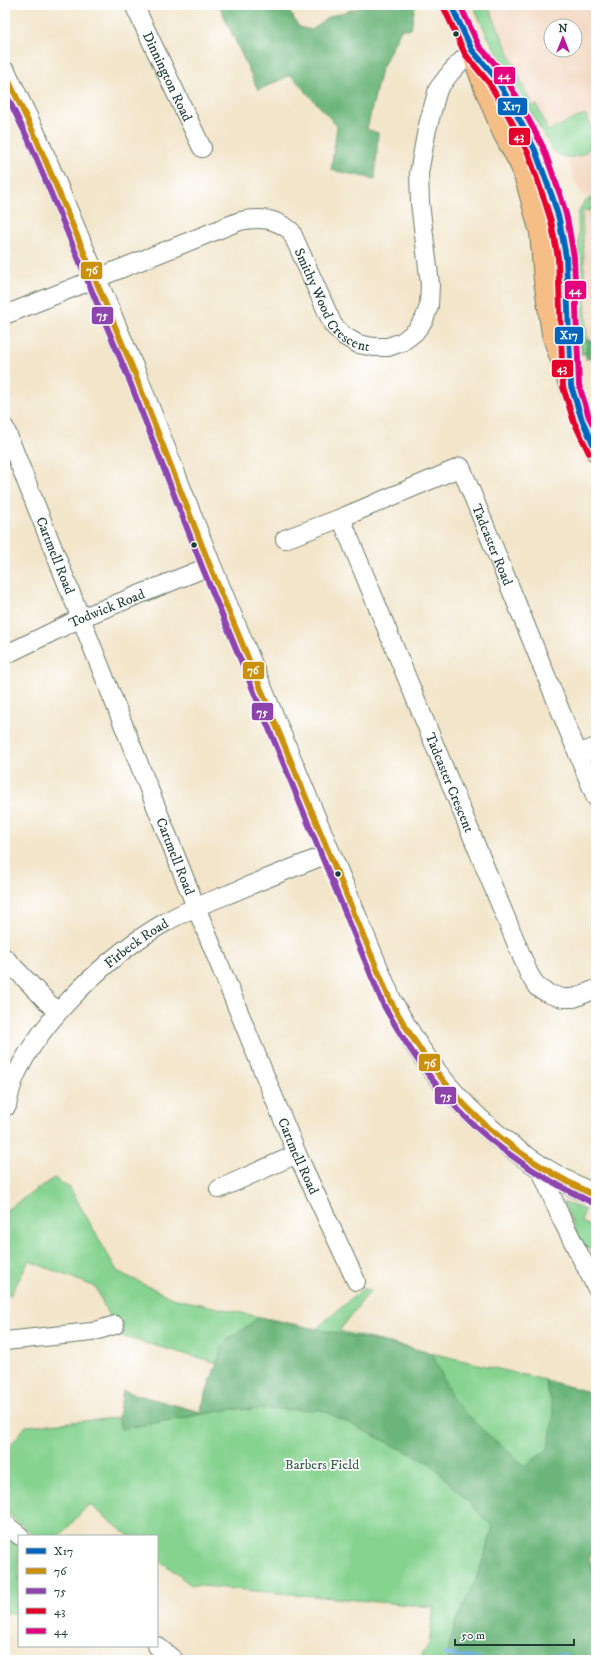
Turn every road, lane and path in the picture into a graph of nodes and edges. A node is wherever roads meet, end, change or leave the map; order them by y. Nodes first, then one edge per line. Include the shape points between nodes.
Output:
1 (134, 5) edge
2 (451, 5) edge
3 (472, 50) junction
4 (5, 73) edge
5 (202, 148) dead end
6 (96, 279) junction
7 (5, 315) edge
8 (7, 439) edge
9 (596, 450) edge
10 (341, 518) junction
11 (285, 539) dead end
12 (210, 566) junction
13 (81, 618) junction
14 (5, 656) edge
15 (596, 747) edge
16 (578, 754) junction
17 (596, 798) edge
18 (328, 854) junction
19 (196, 907) junction
20 (5, 958) edge
21 (596, 989) edge
22 (57, 1012) junction
23 (6, 1106) edge
24 (297, 1154) junction
25 (540, 1168) junction
26 (219, 1189) dead end
27 (596, 1196) edge
28 (591, 1266) edge
29 (356, 1280) dead end
30 (596, 1287) edge
31 (115, 1325) dead end
32 (5, 1341) edge
33 (5, 1524) edge
34 (19, 1535) edge
35 (158, 1647) edge
36 (174, 1660) edge

1 - 5 street, Dinnington Road
2 - 3 highway
3 - 6 street, Smithy Wood Crescent via 438,89 427,129 419,173 430,284 429,306 424,320 415,332 402,342 388,347 374,347 358,344 344,336 333,325 291,231 282,224 266,220 254,218 240,221
3 - 9 highway via 496,78 535,150 560,219 566,257 570,386
4 - 6 street via 36,138
6 - 7 street, Smithy Wood Crescent
6 - 12 street
8 - 13 street, Cartmell Road
10 - 11 street, Tadcaster Road
10 - 16 street, Tadcaster Road via 461,467
10 - 21 street, Tadcaster Crescent via 529,974 537,987 563,998 574,998
12 - 13 street, Todwick Road
12 - 18 street
13 - 14 street, Todwick Road
13 - 19 street, Cartmell Road
15 - 16 street
16 - 17 street, Tadcaster Road
18 - 19 street, Firbeck Road
18 - 25 street via 390,1000 422,1054 480,1122
19 - 22 street, Firbeck Road via 137,941
19 - 24 street, Cartmell Road
20 - 22 street
22 - 23 street, Firbeck Road via 27,1055 16,1076
24 - 26 street
24 - 29 street, Cartmell Road
25 - 27 street
25 - 28 street via 555,1203
28 - 30 street
31 - 32 street via 93,1339
33 - 34 street
35 - 36 street

